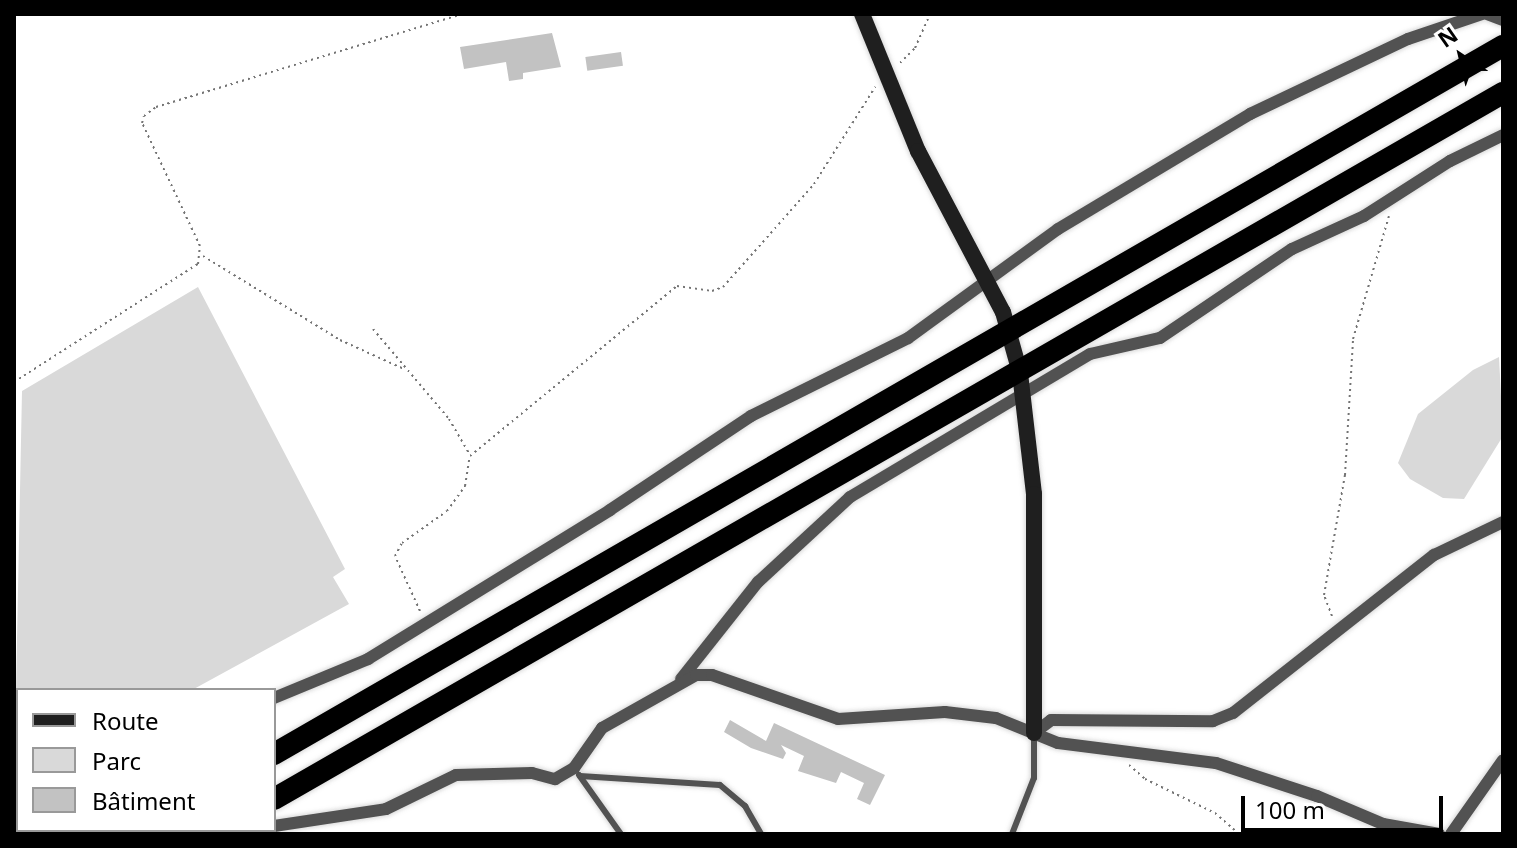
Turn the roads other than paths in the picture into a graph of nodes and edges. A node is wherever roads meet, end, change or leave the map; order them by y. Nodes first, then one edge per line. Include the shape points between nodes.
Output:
1 (862, 14) edge
2 (1484, 14) edge
3 (1503, 20) edge
4 (1503, 46) edge
5 (1503, 93) edge
6 (1503, 135) edge
7 (988, 285) junction
8 (1008, 330) junction
9 (1022, 382) junction
10 (1503, 522) edge
11 (675, 686) junction
12 (276, 697) edge
13 (1034, 733) junction
14 (276, 753) edge
15 (1503, 760) edge
16 (577, 772) junction
17 (276, 798) edge
18 (276, 826) edge
19 (108, 832) edge
20 (86, 834) edge
21 (621, 834) edge
22 (761, 834) edge
23 (1012, 834) edge
24 (1439, 834) edge
25 (1451, 834) edge

1 - 7 street via 884,75
2 - 3 street
2 - 7 street via 1408,39 1250,114 1058,229
4 - 8 highway
5 - 9 highway
6 - 9 street via 1450,161 1364,216 1292,249 1160,338 1090,354
7 - 8 street
7 - 12 street via 908,338 751,416 368,659
8 - 9 street
8 - 14 highway
9 - 11 street via 850,497 758,582
9 - 13 street via 1034,494
9 - 17 highway
10 - 13 street via 1434,555 1233,713 1213,721 1051,720
11 - 13 street via 696,675 712,675 838,719 945,712 996,718
11 - 16 street via 602,728
13 - 23 lane via 1034,778
13 - 24 street via 1058,743 1216,763 1383,824
15 - 25 street
16 - 18 street via 555,779 532,773 456,775 386,809
16 - 21 lane
16 - 22 lane via 720,785 745,806
19 - 20 street

